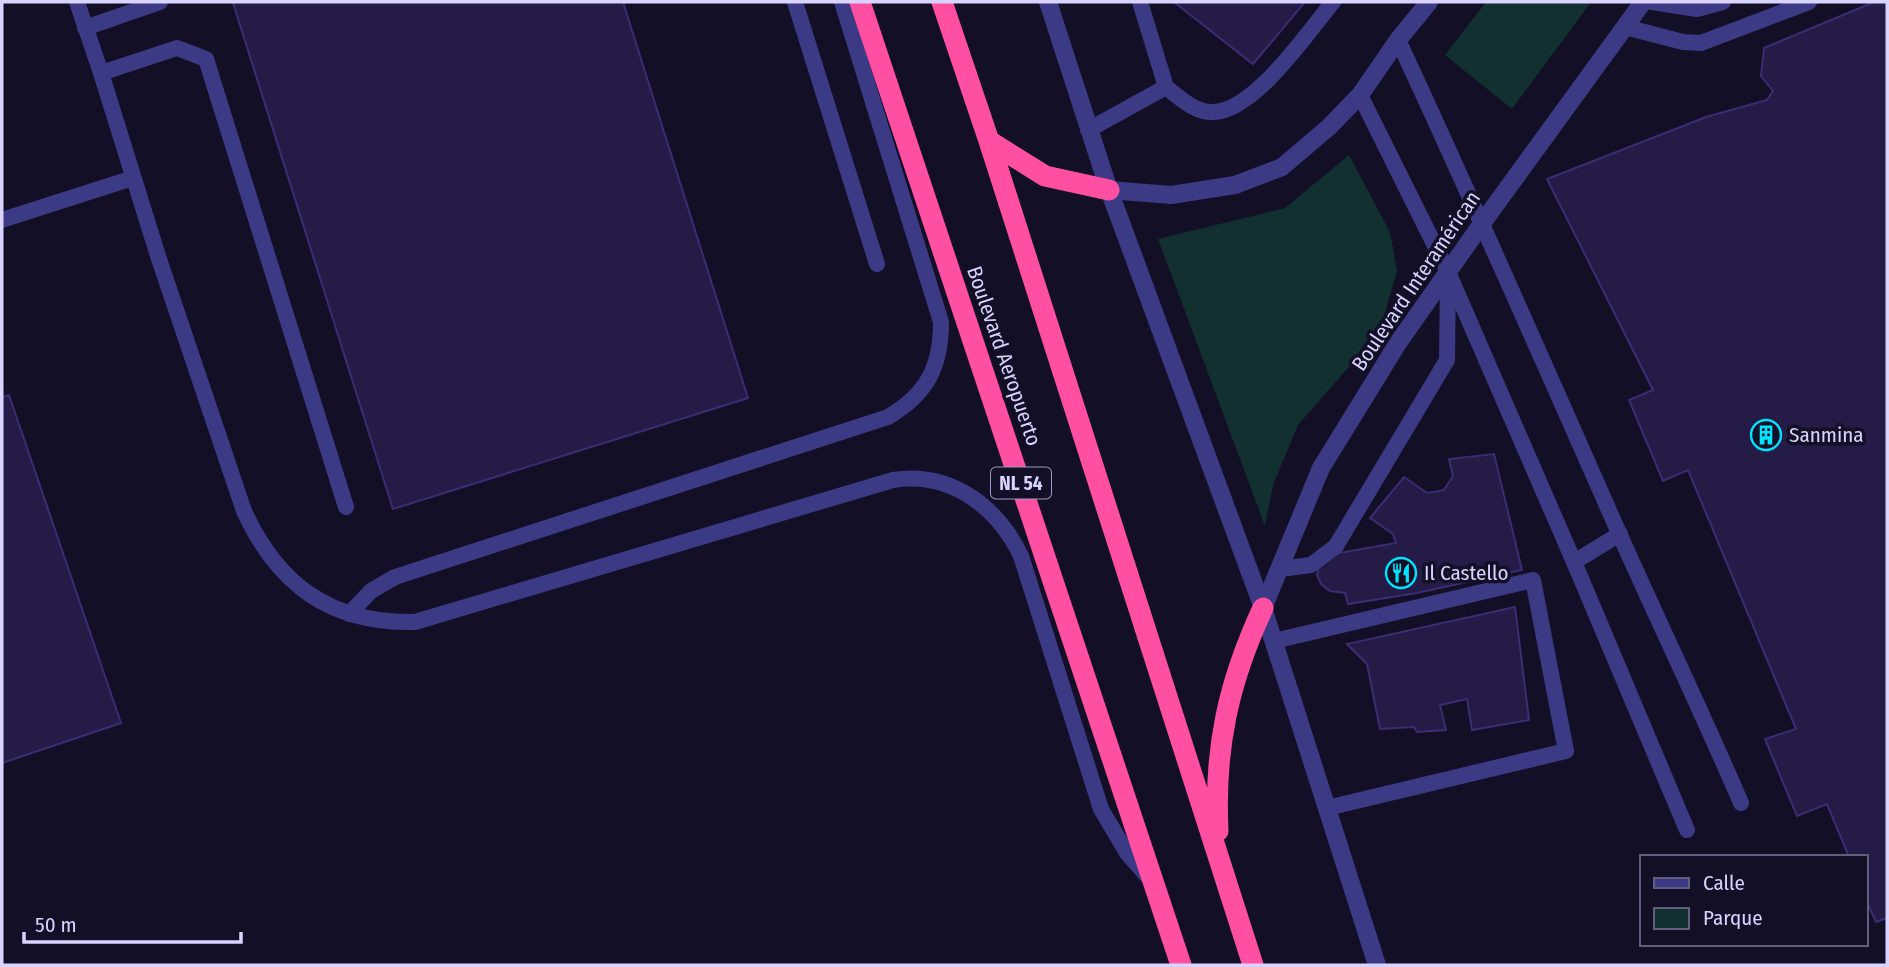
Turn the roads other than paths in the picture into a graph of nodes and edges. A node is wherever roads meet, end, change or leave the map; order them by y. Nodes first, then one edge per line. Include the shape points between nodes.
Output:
1 (77, 2) edge
2 (160, 2) edge
3 (795, 2) edge
4 (842, 2) edge
5 (860, 2) edge
6 (942, 2) edge
7 (1048, 2) edge
8 (1140, 2) edge
9 (1333, 2) edge
10 (1429, 2) edge
11 (1643, 2) edge
12 (1652, 2) edge
13 (1723, 2) edge
14 (1799, 4) edge
15 (1625, 27) junction
16 (85, 28) junction
17 (1398, 40) junction
18 (102, 73) junction
19 (1166, 87) junction
20 (1360, 95) junction
21 (1088, 130) junction
22 (989, 141) junction
23 (133, 178) junction
24 (1109, 190) junction
25 (2, 220) edge
26 (1483, 222) junction
27 (877, 264) dead end
28 (1448, 272) junction
29 (346, 507) dead end
30 (1620, 534) junction
31 (1574, 562) junction
32 (1280, 569) junction
33 (1263, 608) junction
34 (349, 614) junction
35 (1274, 641) junction
36 (1741, 803) dead end
37 (1327, 808) junction
38 (1686, 830) dead end
39 (1225, 878) junction
40 (1155, 884) junction
41 (1181, 965) edge
42 (1254, 965) edge
43 (1377, 965) edge

1 - 16 lane
2 - 16 lane
3 - 27 lane
4 - 34 lane via 941,322 937,361 918,394 888,417 395,577 370,591
5 - 40 highway, Boulevard Aeropuerto / NL 54
6 - 22 highway
7 - 21 street
8 - 19 lane
9 - 19 lane via 1264,84 1228,110 1210,113 1190,106
10 - 17 street
11 - 15 street, Boulevard Interamérican
12 - 13 lane via 1697,9
14 - 15 lane via 1701,43
15 - 26 street, Boulevard Interamérican
16 - 18 lane
17 - 20 street
17 - 26 lane
18 - 23 lane
18 - 29 lane via 177,48 206,60
19 - 21 lane
20 - 24 street via 1282,167 1235,185 1171,195
20 - 28 lane
21 - 24 street
22 - 24 highway via 1045,176
22 - 39 highway
23 - 25 lane
23 - 34 lane via 256,536 289,578 310,595
24 - 33 street
26 - 28 street, Boulevard Interamérican
26 - 30 lane
28 - 31 lane
28 - 32 street, Boulevard Interamérican via 1321,468
28 - 32 lane via 1447,360 1336,545 1311,565
30 - 31 lane
30 - 36 lane
31 - 38 lane
32 - 33 street, Boulevard Interamérican
33 - 35 street
33 - 39 highway via 1234,680 1218,755 1218,824
34 - 40 lane via 415,622 893,480 929,480 951,486 987,508 1013,538 1101,809 1127,853
35 - 37 street
35 - 37 lane via 1533,580 1566,751
37 - 43 street
39 - 42 highway
40 - 41 highway, Boulevard Aeropuerto / NL 54

